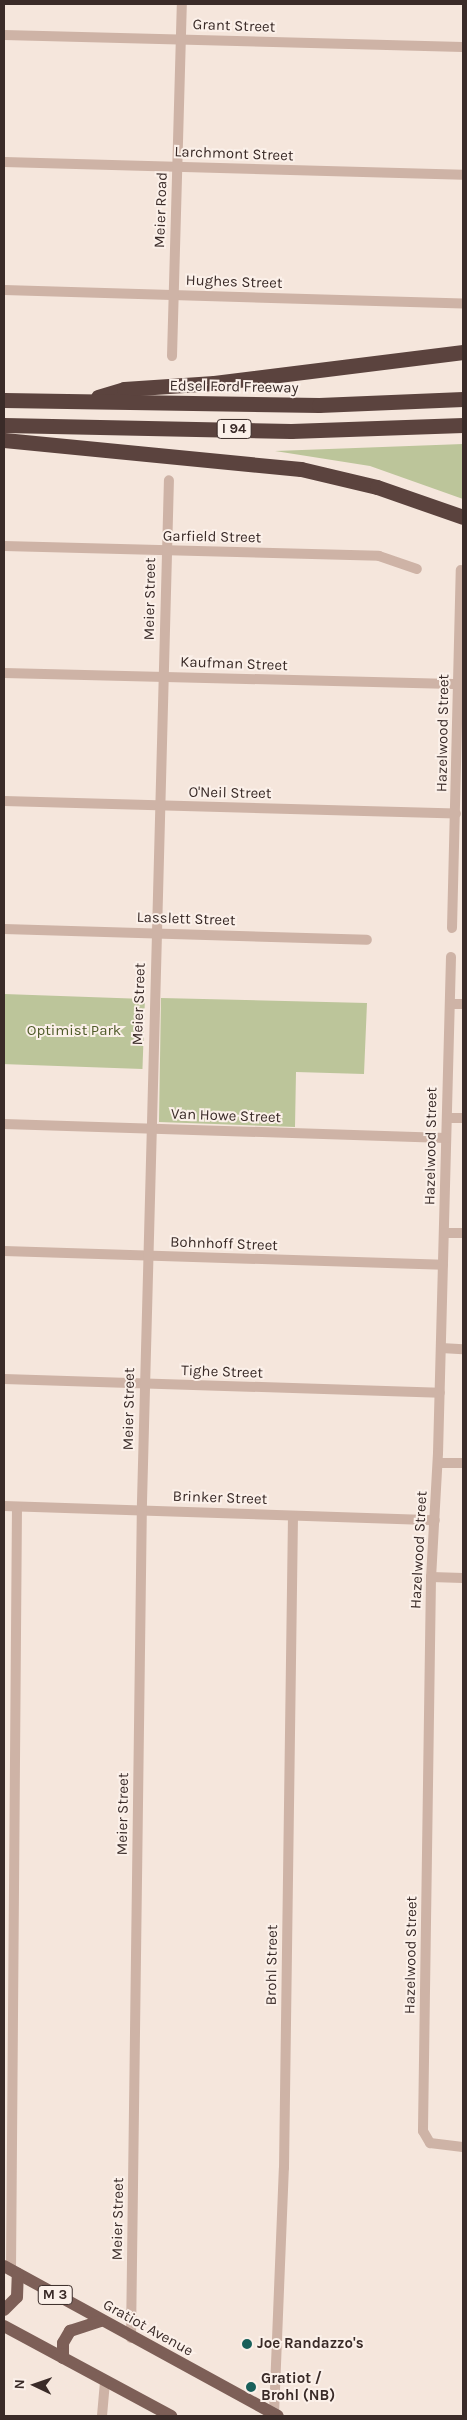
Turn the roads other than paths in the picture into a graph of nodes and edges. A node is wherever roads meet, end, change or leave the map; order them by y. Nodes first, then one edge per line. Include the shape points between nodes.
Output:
1 (182, 4) edge
2 (4, 35) edge
3 (181, 40) junction
4 (463, 47) edge
5 (4, 162) edge
6 (178, 167) junction
7 (463, 175) edge
8 (4, 290) edge
9 (174, 295) junction
10 (463, 304) edge
11 (463, 346) edge
12 (463, 352) edge
13 (172, 356) dead end
14 (395, 361) junction
15 (463, 398) edge
16 (4, 400) edge
17 (85, 402) junction
18 (4, 425) edge
19 (463, 425) edge
20 (4, 440) edge
21 (169, 480) dead end
22 (431, 505) junction
23 (463, 517) edge
24 (463, 521) edge
25 (4, 546) edge
26 (166, 550) junction
27 (417, 570) dead end
28 (461, 570) dead end
29 (4, 673) edge
30 (164, 677) junction
31 (461, 685) edge
32 (460, 750) edge
33 (4, 801) edge
34 (160, 806) junction
35 (456, 814) junction
36 (459, 874) edge
37 (4, 928) edge
38 (452, 928) dead end
39 (156, 933) junction
40 (367, 940) dead end
41 (451, 957) dead end
42 (450, 1004) junction
43 (463, 1004) edge
44 (447, 1118) junction
45 (463, 1118) edge
46 (4, 1124) edge
47 (151, 1129) junction
48 (446, 1138) junction
49 (444, 1233) junction
50 (463, 1233) edge
51 (4, 1251) edge
52 (147, 1256) junction
53 (443, 1265) junction
54 (441, 1348) junction
55 (463, 1349) edge
56 (4, 1380) edge
57 (145, 1385) junction
58 (440, 1393) junction
59 (438, 1462) junction
60 (463, 1463) edge
61 (4, 1506) edge
62 (17, 1507) junction
63 (142, 1510) junction
64 (293, 1516) junction
65 (435, 1520) junction
66 (431, 1577) junction
67 (463, 1578) edge
68 (8, 2075) edge
69 (463, 2147) edge
70 (11, 2270) edge
71 (4, 2310) edge
72 (100, 2321) junction
73 (4, 2326) edge
74 (131, 2338) junction
75 (63, 2358) junction
76 (105, 2381) junction
77 (276, 2415) edge
78 (102, 2416) edge
79 (171, 2416) edge

1 - 3 street, Meier Road
2 - 3 street, Grant Street
3 - 4 street, Grant Street
3 - 6 street, Meier Road
5 - 6 street, Larchmont Street
6 - 7 street, Larchmont Street
6 - 9 street, Meier Road
8 - 9 street, Hughes Street
9 - 10 street, Hughes Street
9 - 13 street, Meier Road
11 - 14 highway
12 - 14 highway
14 - 17 highway via 124,389
15 - 17 highway, Edsel Ford Freeway / I 94 via 319,405
16 - 17 highway, Edsel Ford Freeway / I 94
18 - 19 highway, I 94 via 338,431
20 - 22 highway via 301,469
21 - 26 street, Meier Street
22 - 23 highway
22 - 24 highway
25 - 26 street, Garfield Street
26 - 27 street, Garfield Street via 379,556
26 - 30 street, Meier Street
28 - 31 street, Hazelwood Street
29 - 30 street, Kaufman Street
30 - 31 street, Kaufman Street
30 - 34 street, Meier Street
31 - 32 street, Hazelwood Street
32 - 35 street, Hazelwood Street
33 - 34 street, O'Neil Street
34 - 35 street, O'Neil Street
34 - 39 street, Meier Street
35 - 36 street, Hazelwood Street
36 - 38 street, Hazelwood Street
37 - 39 street, Lasslett Street
39 - 40 street, Lasslett Street
39 - 47 street, Meier Street
41 - 42 street, Hazelwood Street
42 - 43 street
42 - 44 street, Hazelwood Street
44 - 45 street
44 - 48 street, Hazelwood Street
46 - 47 street, Van Howe Street
47 - 48 street, Van Howe Street
47 - 52 street, Meier Street
48 - 49 street, Hazelwood Street
49 - 50 street
49 - 53 street, Hazelwood Street
51 - 52 street, Bohnhoff Street
52 - 53 street, Bohnhoff Street
52 - 57 street, Meier Street
53 - 54 street, Hazelwood Street
54 - 55 street
54 - 58 street, Hazelwood Street
56 - 57 street, Tighe Street
57 - 58 street, Tighe Street
57 - 63 street, Meier Street
58 - 59 street, Hazelwood Street
59 - 60 street
59 - 65 street, Hazelwood Street
61 - 62 street, Brinker Street
62 - 63 street, Brinker Street
62 - 68 street
63 - 64 street, Brinker Street
63 - 74 street, Meier Street
64 - 65 street, Brinker Street
64 - 77 street, Brohl Street via 284,2168
65 - 66 street, Hazelwood Street
66 - 67 street
66 - 69 street, Hazelwood Street via 423,2131 430,2143
68 - 70 street
70 - 71 main road via 17,2297
70 - 72 main road, Gratiot Avenue / M 3
72 - 74 main road, Gratiot Avenue / M 3
72 - 75 main road via 70,2331 63,2343
73 - 75 main road
74 - 77 main road, Gratiot Avenue / M 3
75 - 76 main road
76 - 78 street
76 - 79 main road

